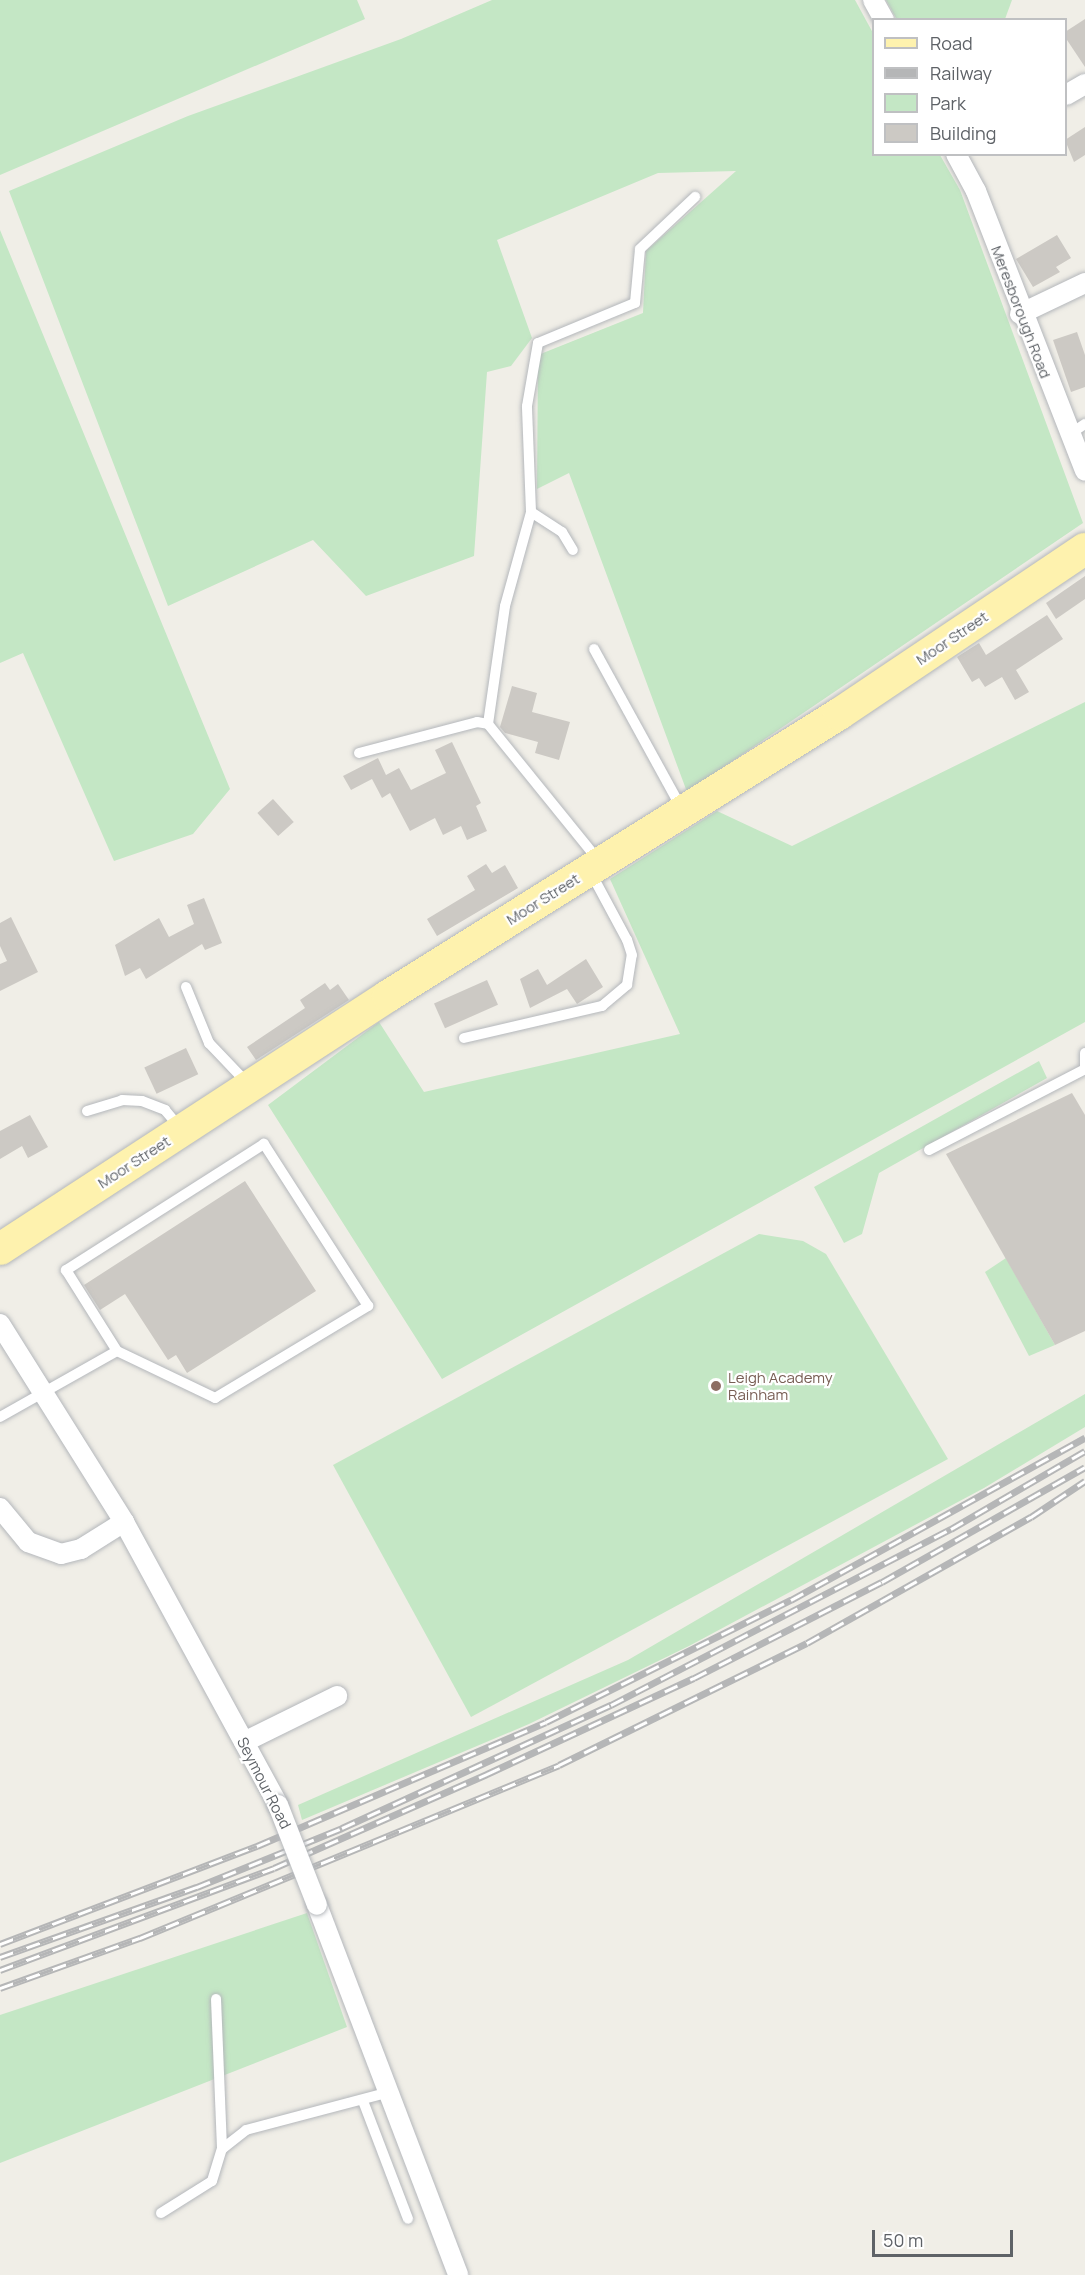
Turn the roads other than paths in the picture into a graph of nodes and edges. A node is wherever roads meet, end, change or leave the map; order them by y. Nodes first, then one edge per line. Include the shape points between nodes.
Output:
1 (873, 0) edge
2 (883, 18) edge
3 (1085, 84) edge
4 (1067, 94) edge
5 (957, 156) edge
6 (695, 197) dead end
7 (1085, 283) edge
8 (1020, 314) junction
9 (1077, 429) edge
10 (1085, 470) edge
11 (531, 512) junction
12 (1085, 549) edge
13 (573, 550) dead end
14 (594, 649) dead end
15 (488, 724) junction
16 (359, 753) dead end
17 (684, 812) junction
18 (595, 866) junction
19 (186, 987) dead end
20 (464, 1038) dead end
21 (1085, 1053) edge
22 (1085, 1068) edge
23 (250, 1086) junction
24 (87, 1111) dead end
25 (183, 1131) junction
26 (929, 1150) dead end
27 (0, 1249) edge
28 (0, 1324) edge
29 (117, 1352) junction
30 (43, 1391) junction
31 (0, 1417) edge
32 (0, 1508) edge
33 (124, 1522) junction
34 (338, 1696) dead end
35 (244, 1742) junction
36 (216, 1999) dead end
37 (390, 2092) junction
38 (363, 2101) junction
39 (222, 2149) junction
40 (161, 2213) dead end
41 (408, 2219) dead end
42 (458, 2275) edge

1 - 2 street
3 - 4 street
5 - 8 street, Meresborough Road via 976,191
6 - 11 lane via 640,249 634,303 538,343 527,406
7 - 8 street
8 - 9 street, Meresborough Road
9 - 10 street, Meresborough Road
11 - 13 lane via 556,527
11 - 15 lane via 505,606
12 - 17 main road, Moor Street
14 - 17 lane
15 - 16 lane via 477,722
15 - 18 lane
17 - 18 main road, Moor Street
18 - 20 lane via 632,956 627,985 602,1006
18 - 23 main road, Moor Street
19 - 23 lane via 209,1043
21 - 22 lane
22 - 26 lane
23 - 25 main road, Moor Street
24 - 25 lane via 122,1100 142,1101 165,1110
25 - 27 main road, Moor Street
28 - 30 street, Seymour Road
29 - 29 lane via 214,1398 368,1306 264,1144 66,1270
29 - 30 lane
30 - 31 lane
30 - 33 street, Seymour Road
32 - 33 street via 28,1542 61,1554 81,1549
33 - 35 street, Seymour Road
34 - 35 street
35 - 37 street, Seymour Road, bridge via 278,1805
36 - 39 lane
37 - 38 lane
37 - 42 street, Seymour Road
38 - 39 lane via 246,2130
38 - 41 lane
39 - 40 lane via 212,2181

